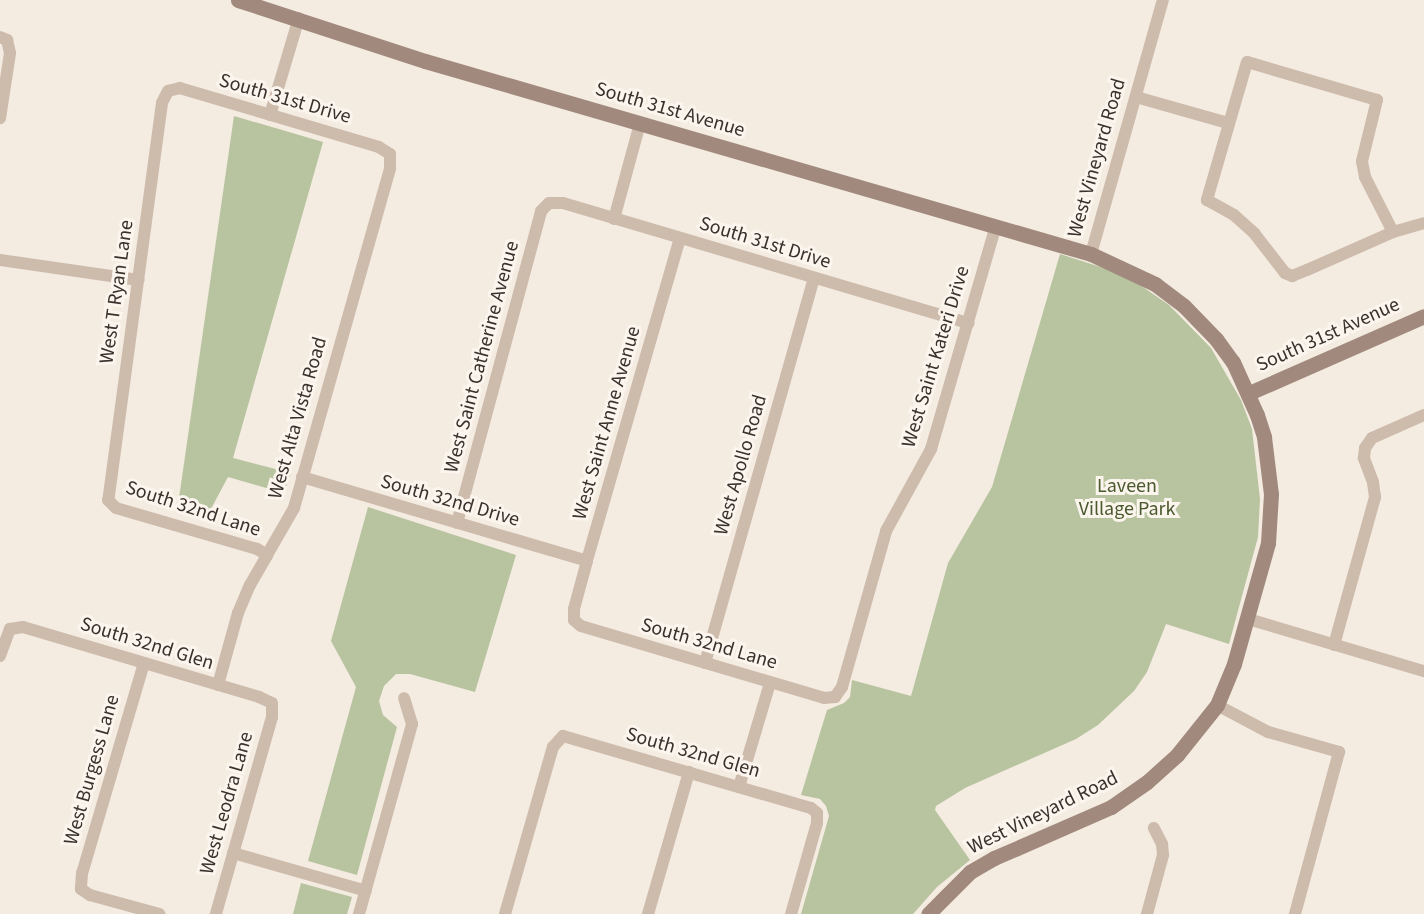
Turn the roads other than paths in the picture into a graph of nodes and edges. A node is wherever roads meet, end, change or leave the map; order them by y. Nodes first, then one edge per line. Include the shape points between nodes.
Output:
1 (238, 0) edge
2 (1163, 0) edge
3 (299, 18) junction
4 (4, 38) edge
5 (168, 91) joint
6 (1136, 97) junction
7 (270, 115) junction
8 (0, 118) edge
9 (640, 123) junction
10 (1228, 123) junction
11 (390, 154) joint
12 (549, 203) joint
13 (614, 219) junction
14 (1424, 223) edge
15 (995, 228) junction
16 (1394, 232) junction
17 (680, 238) junction
18 (1091, 254) junction
19 (0, 260) edge
20 (814, 278) junction
21 (139, 280) junction
22 (1424, 316) edge
23 (969, 323) junction
24 (1249, 393) junction
25 (1424, 415) edge
26 (302, 477) junction
27 (108, 500) joint
28 (457, 523) junction
29 (267, 555) junction
30 (587, 561) junction
31 (1248, 619) junction
32 (574, 620) joint
33 (1334, 645) junction
34 (0, 656) edge
35 (144, 663) junction
36 (705, 663) junction
37 (1424, 671) edge
38 (770, 683) junction
39 (218, 685) junction
40 (835, 697) joint
41 (404, 698) dead end
42 (272, 703) joint
43 (1216, 705) junction
44 (689, 772) junction
45 (739, 787) junction
46 (1154, 828) dead end
47 (233, 853) junction
48 (366, 891) junction
49 (159, 914) edge
50 (216, 914) edge
51 (359, 914) edge
52 (505, 914) edge
53 (648, 914) edge
54 (791, 914) edge
55 (928, 914) edge
56 (1146, 914) edge
57 (1294, 914) edge

1 - 3 street, South 31st Avenue
2 - 6 street, West Vineyard Road
3 - 7 street
3 - 9 street, South 31st Avenue via 425,61
4 - 8 street via 10,53
5 - 7 street, South 31st Drive via 180,88
5 - 21 street, West T Ryan Lane via 162,103
6 - 10 street
6 - 18 street, West Vineyard Road
7 - 11 street, South 31st Drive via 379,147
9 - 13 street
9 - 15 street, South 31st Avenue
10 - 16 street via 1207,200 1234,214 1285,273 1292,276
10 - 16 street via 1247,62 1377,100 1362,161 1365,177
11 - 26 street, West Alta Vista Road via 390,168
12 - 13 street, South 31st Drive via 563,203
12 - 28 street, West Saint Catherine Avenue via 542,211
13 - 17 street, South 31st Drive
14 - 16 street
15 - 18 street, South 31st Avenue
15 - 23 street, West Saint Kateri Drive
17 - 20 street, South 31st Drive
17 - 30 street, West Saint Anne Avenue
18 - 24 street, West Vineyard Road via 1155,284 1184,306 1228,355
19 - 21 street
20 - 23 street, South 31st Drive
20 - 36 street, West Apollo Road
21 - 27 street, West T Ryan Lane
22 - 24 street, South 31st Avenue
23 - 40 street, West Saint Kateri Drive via 931,449 886,531 842,687
24 - 31 street, West Vineyard Road via 1264,437 1271,494 1268,543
25 - 33 street via 1372,438 1365,448 1375,497
26 - 28 street, South 32nd Drive
26 - 29 street, West Alta Vista Road via 294,508
27 - 29 street, South 32nd Lane via 116,508
28 - 30 street, South 32nd Drive
29 - 39 street, West Alta Vista Road via 238,613
30 - 32 street, West Saint Anne Avenue
31 - 33 street
31 - 43 street, West Vineyard Road
32 - 36 street, South 32nd Lane via 581,626
33 - 37 street
34 - 35 street, South 32nd Glen via 10,628 23,627
35 - 39 street, South 32nd Glen
35 - 49 street, West Burgess Lane via 82,873 81,889
36 - 38 street, South 32nd Lane
38 - 40 street, South 32nd Lane via 824,698
38 - 45 street
39 - 42 street, South 32nd Glen
41 - 48 street via 412,724
42 - 47 street, West Leodra Lane via 272,717
43 - 55 street, West Vineyard Road via 1183,748 1147,782 1111,807 970,872
43 - 57 street via 1268,732 1339,752
44 - 45 street, South 32nd Glen
44 - 52 street, South 32nd Glen via 563,736 553,747
44 - 53 street
45 - 54 street, South 32nd Glen via 817,813
46 - 56 street via 1163,855
47 - 48 street
47 - 50 street, West Leodra Lane
48 - 51 street

